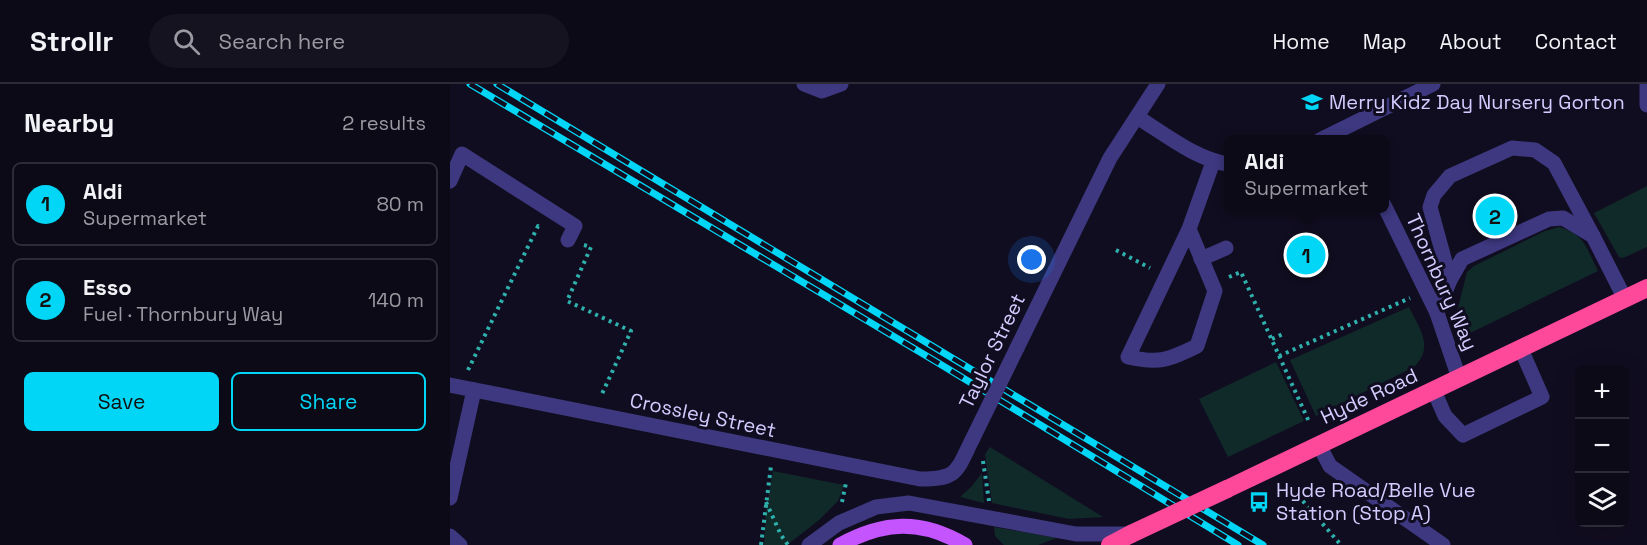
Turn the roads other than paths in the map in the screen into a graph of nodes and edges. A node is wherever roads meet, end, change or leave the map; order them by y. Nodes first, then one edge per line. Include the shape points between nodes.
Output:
1 (804, 84) edge
2 (842, 84) edge
3 (1158, 84) edge
4 (1433, 84) edge
5 (1647, 84) edge
6 (1647, 105) edge
7 (1137, 117) junction
8 (1350, 133) edge
9 (1221, 163) edge
10 (450, 181) edge
11 (1388, 213) edge
12 (1189, 229) junction
13 (1593, 236) junction
14 (568, 240) road end
15 (1226, 248) dead end
16 (1202, 259) junction
17 (1450, 280) junction
18 (1647, 288) edge
19 (1625, 299) junction
20 (1437, 313) junction
21 (1521, 349) junction
22 (1460, 378) junction
23 (461, 387) edge
24 (1434, 391) junction
25 (1319, 445) junction
26 (948, 477) joint
27 (450, 498) edge
28 (1131, 534) junction
29 (450, 536) edge
30 (460, 545) edge
31 (809, 545) edge
32 (840, 545) edge
33 (965, 545) edge
34 (1110, 545) edge
35 (1443, 545) edge

1 - 2 street via 822,91
3 - 7 street, Taylor Street
4 - 8 street
5 - 6 street
7 - 9 street
7 - 26 street, Taylor Street, bridge via 1110,158 960,464
9 - 12 street
10 - 14 street via 462,154 575,226
11 - 20 street, Thornbury Way
12 - 16 street
12 - 16 street via 1128,357 1146,361 1171,359 1197,346 1215,291
13 - 17 street via 1563,218 1549,219 1462,259
13 - 17 street via 1554,163 1535,150 1512,148 1450,176 1434,195 1430,207
13 - 19 street
15 - 16 street
17 - 20 street
18 - 19 highway, Hyde Road
19 - 21 highway, Hyde Road
20 - 22 street, Thornbury Way
21 - 22 highway, Hyde Road
21 - 24 street via 1542,397 1463,435 1445,416
22 - 24 highway, Hyde Road
23 - 26 street, Crossley Street via 920,480
23 - 27 street
24 - 25 highway, Hyde Road
25 - 28 highway, Hyde Road, bridge
25 - 35 street via 1330,466
28 - 31 street via 1076,534 909,504 876,507 839,523
28 - 34 highway, Hyde Road
29 - 30 street
32 - 33 main road via 890,525 914,526

